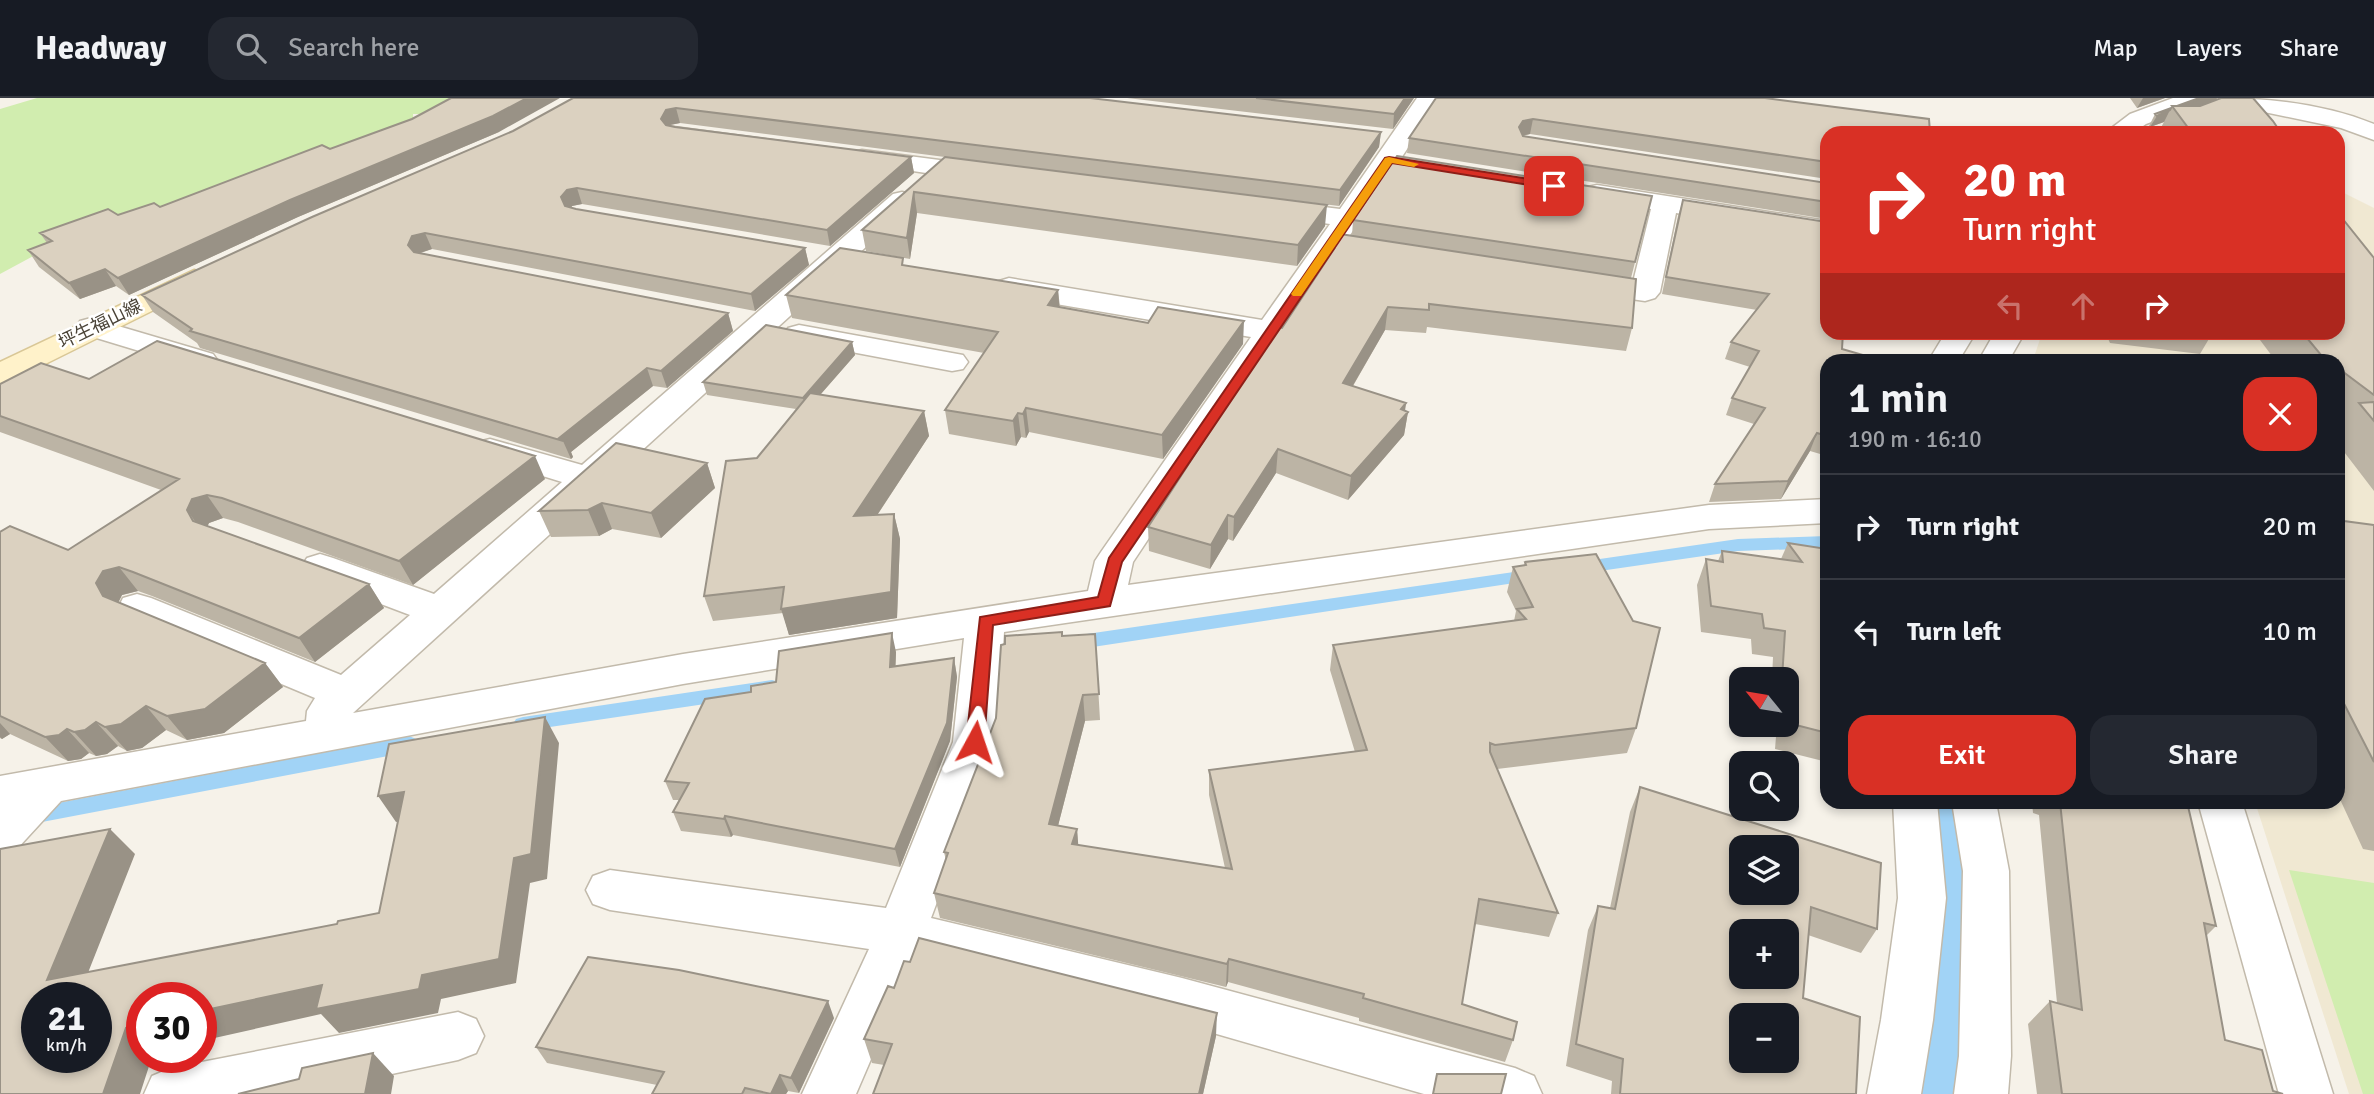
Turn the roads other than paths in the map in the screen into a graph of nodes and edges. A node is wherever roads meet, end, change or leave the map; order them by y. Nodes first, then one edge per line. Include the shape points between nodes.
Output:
1 (1429, 98) edge
2 (2194, 98) edge
3 (2240, 101) edge
4 (2127, 126) edge
5 (2179, 126) edge
6 (2374, 132) edge
7 (843, 155) edge
8 (939, 168) junction
9 (1007, 176) edge
10 (1568, 188) edge
11 (1665, 204) junction
12 (1253, 207) edge
13 (1349, 218) junction
14 (1820, 228) edge
15 (823, 257) junction
16 (877, 265) edge
17 (212, 270) edge
18 (1550, 278) edge
19 (986, 284) edge
20 (747, 324) junction
21 (92, 327) junction
22 (1272, 331) junction
23 (952, 362) dead end
24 (235, 371) edge
25 (0, 374) edge
26 (458, 439) edge
27 (589, 479) junction
28 (1820, 511) edge
29 (288, 556) edge
30 (1105, 602) junction
31 (136, 608) edge
32 (439, 611) junction
33 (984, 644) junction
34 (346, 694) junction
35 (327, 735) junction
36 (30, 791) edge
37 (1915, 809) edge
38 (1975, 809) edge
39 (2222, 809) edge
40 (0, 837) edge
41 (610, 890) dead end
42 (901, 932) junction
43 (458, 1036) dead end
44 (171, 1094) edge
45 (829, 1094) edge
46 (1515, 1094) edge
47 (1894, 1094) edge
48 (1981, 1094) edge
49 (2306, 1094) edge

1 - 13 street
2 - 4 street
3 - 5 street
3 - 6 street via 2348,122
7 - 8 street
8 - 9 street
8 - 15 street
10 - 11 street
11 - 14 street
11 - 18 street via 1645,292
12 - 13 street
13 - 22 street via 1345,246
15 - 16 street
15 - 20 street
17 - 21 main road, 坪生福山線
19 - 22 street
20 - 23 street
20 - 27 street
21 - 24 street
21 - 25 main road, 坪生福山線
22 - 30 street via 1114,561
26 - 27 street
27 - 32 street
28 - 30 street via 1709,517
29 - 32 street
30 - 33 street
31 - 34 street
32 - 34 street
33 - 35 street via 683,669
33 - 42 street via 975,742
34 - 35 street via 328,710
35 - 36 street
36 - 40 street
37 - 47 street via 1922,898
38 - 48 street via 1986,871
39 - 49 street
41 - 42 street
42 - 45 street
42 - 46 street via 1182,1001
43 - 44 street

